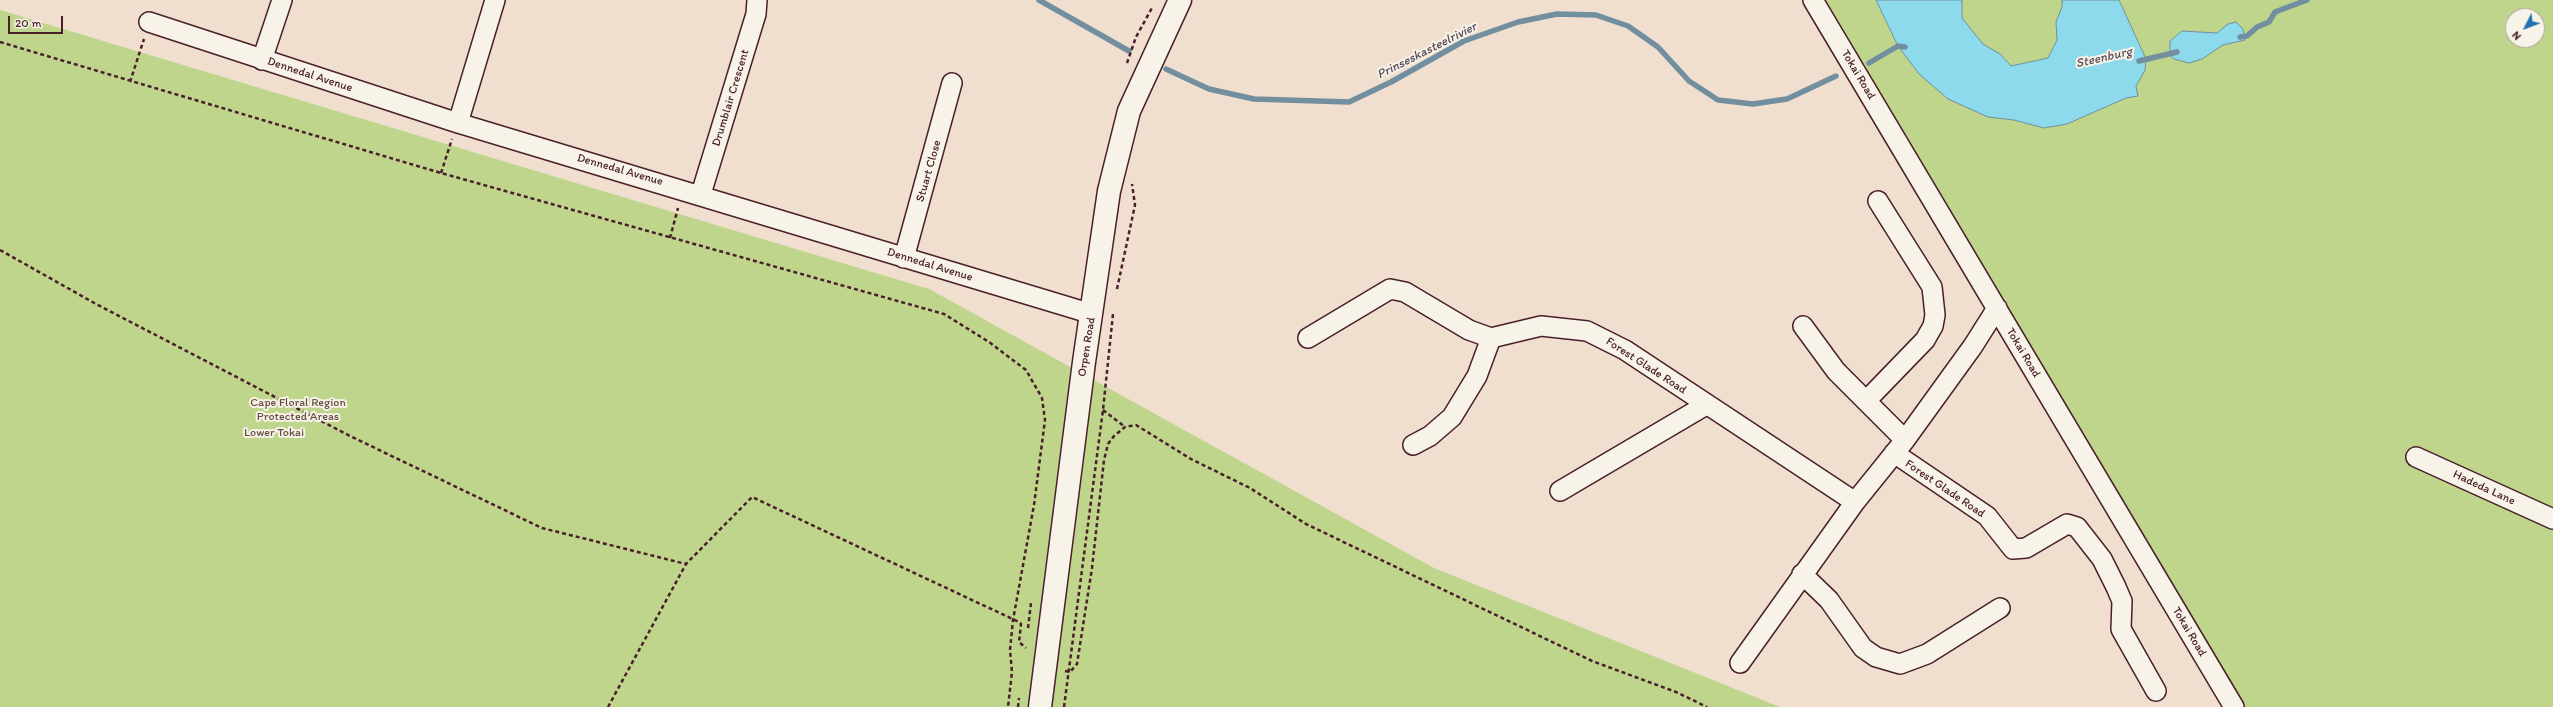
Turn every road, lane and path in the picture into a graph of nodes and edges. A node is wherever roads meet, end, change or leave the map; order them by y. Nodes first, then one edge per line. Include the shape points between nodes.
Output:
1 (282, 0) edge
2 (495, 0) edge
3 (757, 0) edge
4 (1180, 0) edge
5 (1813, 0) edge
6 (149, 22) joint
7 (0, 42) edge
8 (262, 60) junction
9 (130, 82) junction
10 (952, 83) dead end
11 (458, 123) junction
12 (441, 173) junction
13 (1132, 180) dead end
14 (683, 189) junction
15 (701, 194) junction
16 (1878, 201) dead end
17 (670, 238) junction
18 (0, 250) edge
19 (904, 258) junction
20 (1116, 290) dead end
21 (1996, 308) junction
22 (1103, 313) junction
23 (1803, 326) dead end
24 (1308, 338) dead end
25 (1491, 338) junction
26 (1866, 401) junction
27 (1706, 405) junction
28 (1103, 410) junction
29 (1126, 427) junction
30 (1413, 445) dead end
31 (1900, 446) junction
32 (2416, 457) dead end
33 (1560, 491) dead end
34 (1855, 502) junction
35 (2553, 520) edge
36 (686, 564) junction
37 (1802, 574) junction
38 (2000, 608) dead end
39 (1013, 620) junction
40 (1026, 648) dead end
41 (1740, 663) dead end
42 (1065, 671) junction
43 (2156, 691) dead end
44 (608, 707) edge
45 (1008, 707) edge
46 (1040, 707) edge
47 (1064, 707) edge
48 (1707, 707) edge
49 (2234, 707) edge

1 - 8 street
2 - 11 street
3 - 15 street, Drumblair Crescent via 756,14
4 - 22 main road, Orpen Road via 1129,111 1109,191
5 - 21 street, Tokai Road
6 - 8 street, Dennedal Avenue
6 - 9 path
7 - 9 path
8 - 11 street, Dennedal Avenue
9 - 12 path
10 - 19 street, Stuart Close
11 - 12 path
11 - 14 street, Dennedal Avenue
12 - 17 path
13 - 20 path via 1135,205
14 - 15 street, Dennedal Avenue
14 - 17 path
15 - 19 street, Dennedal Avenue
16 - 26 street via 1932,287 1935,315 1933,326 1925,340
17 - 39 path via 944,314 989,342 1026,370 1042,398 1045,420 1034,505
18 - 36 path via 96,304 352,436 542,528
19 - 22 street, Dennedal Avenue
21 - 31 street, Forest Glade Road via 1973,346
21 - 49 street, Tokai Road
22 - 28 path
22 - 46 main road, Orpen Road via 1084,362
23 - 26 street, Forest Glade Road via 1836,371
24 - 25 street via 1390,289 1405,292 1469,330
25 - 27 street, Forest Glade Road via 1540,326 1587,331 1626,350
25 - 30 street via 1477,376 1452,417 1430,436
26 - 31 street, Forest Glade Road
27 - 33 street
27 - 34 street, Forest Glade Road
28 - 29 path
28 - 42 path
29 - 42 path via 1111,440 1104,460 1092,568 1077,664 1070,672
29 - 48 path via 1136,425 1191,459 1250,488 1306,524 1412,577 1592,661 1676,692
31 - 34 street, Forest Glade Road
31 - 43 street, Forest Glade Road via 1987,516 2012,549 2026,548 2067,524 2077,527 2102,559 2116,587 2122,601 2121,630
32 - 35 street, Hadeda Lane
34 - 37 street, Forest Glade Road
36 - 39 path via 752,497
36 - 44 path
37 - 38 street via 1829,600 1863,648 1876,656 1900,664 1927,654
37 - 41 street, Forest Glade Road
39 - 40 path via 1021,624 1019,642
39 - 45 path
42 - 47 path

